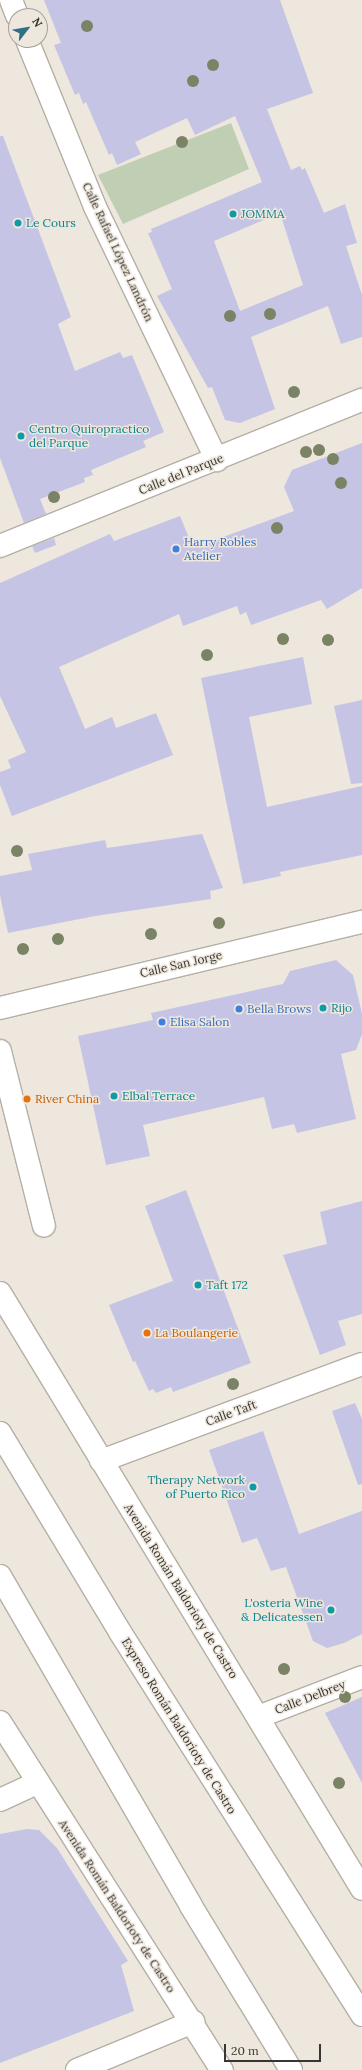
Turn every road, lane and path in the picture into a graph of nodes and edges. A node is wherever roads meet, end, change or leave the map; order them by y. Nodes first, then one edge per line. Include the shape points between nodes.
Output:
1 (30, 48) edge
2 (362, 400) edge
3 (217, 460) junction
4 (0, 546) edge
5 (362, 922) edge
6 (0, 1008) edge
7 (0, 1051) edge
8 (44, 1226) dead end
9 (0, 1294) edge
10 (362, 1364) edge
11 (0, 1433) edge
12 (101, 1461) junction
13 (0, 1576) edge
14 (362, 1677) edge
15 (258, 1717) junction
16 (0, 1722) edge
17 (38, 1783) junction
18 (0, 1800) edge
19 (362, 1889) edge
20 (362, 2016) edge
21 (193, 2022) junction
22 (76, 2070) edge
23 (222, 2070) edge
24 (292, 2070) edge

1 - 3 main road, Calle Rafael López Landrón via 95,207
2 - 3 main road, Calle del Parque
3 - 4 main road, Calle del Parque
5 - 6 main road, Calle San Jorge
7 - 8 main road
9 - 12 main road, Avenida Román Baldorioty de Castro
10 - 12 main road, Calle Taft
11 - 20 main road, Expreso Román Baldorioty de Castro via 120,1632
12 - 15 main road, Avenida Román Baldorioty de Castro
13 - 24 main road via 192,1906
14 - 15 main road, Calle Delbrey
15 - 19 main road, Avenida Román Baldorioty de Castro
16 - 17 main road, Avenida Román Baldorioty de Castro
17 - 18 main road
17 - 21 main road, Avenida Román Baldorioty de Castro
21 - 22 main road
21 - 23 main road, Avenida Román Baldorioty de Castro

